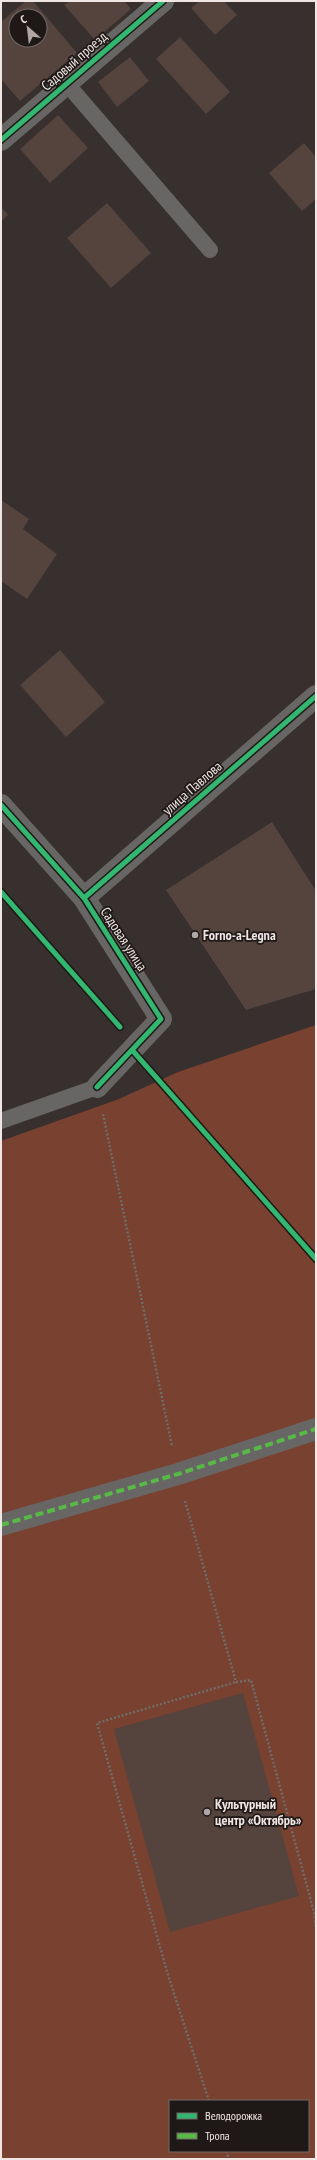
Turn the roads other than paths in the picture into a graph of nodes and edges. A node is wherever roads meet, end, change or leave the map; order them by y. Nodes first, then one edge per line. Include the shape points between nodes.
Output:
1 (163, 1) edge
2 (67, 84) junction
3 (1, 140) edge
4 (210, 250) dead end
5 (316, 696) edge
6 (1, 805) edge
7 (84, 898) junction
8 (97, 1087) joint
9 (1, 1120) edge
10 (316, 1430) edge
11 (1, 1525) edge

1 - 2 street, Садовый проезд
2 - 3 street, Садовый проезд
2 - 4 lane
5 - 7 street, улица Павлова
6 - 7 street, Садовая улица
7 - 8 street, Садовая улица via 162,1019
8 - 9 lane
10 - 11 street via 178,1474

